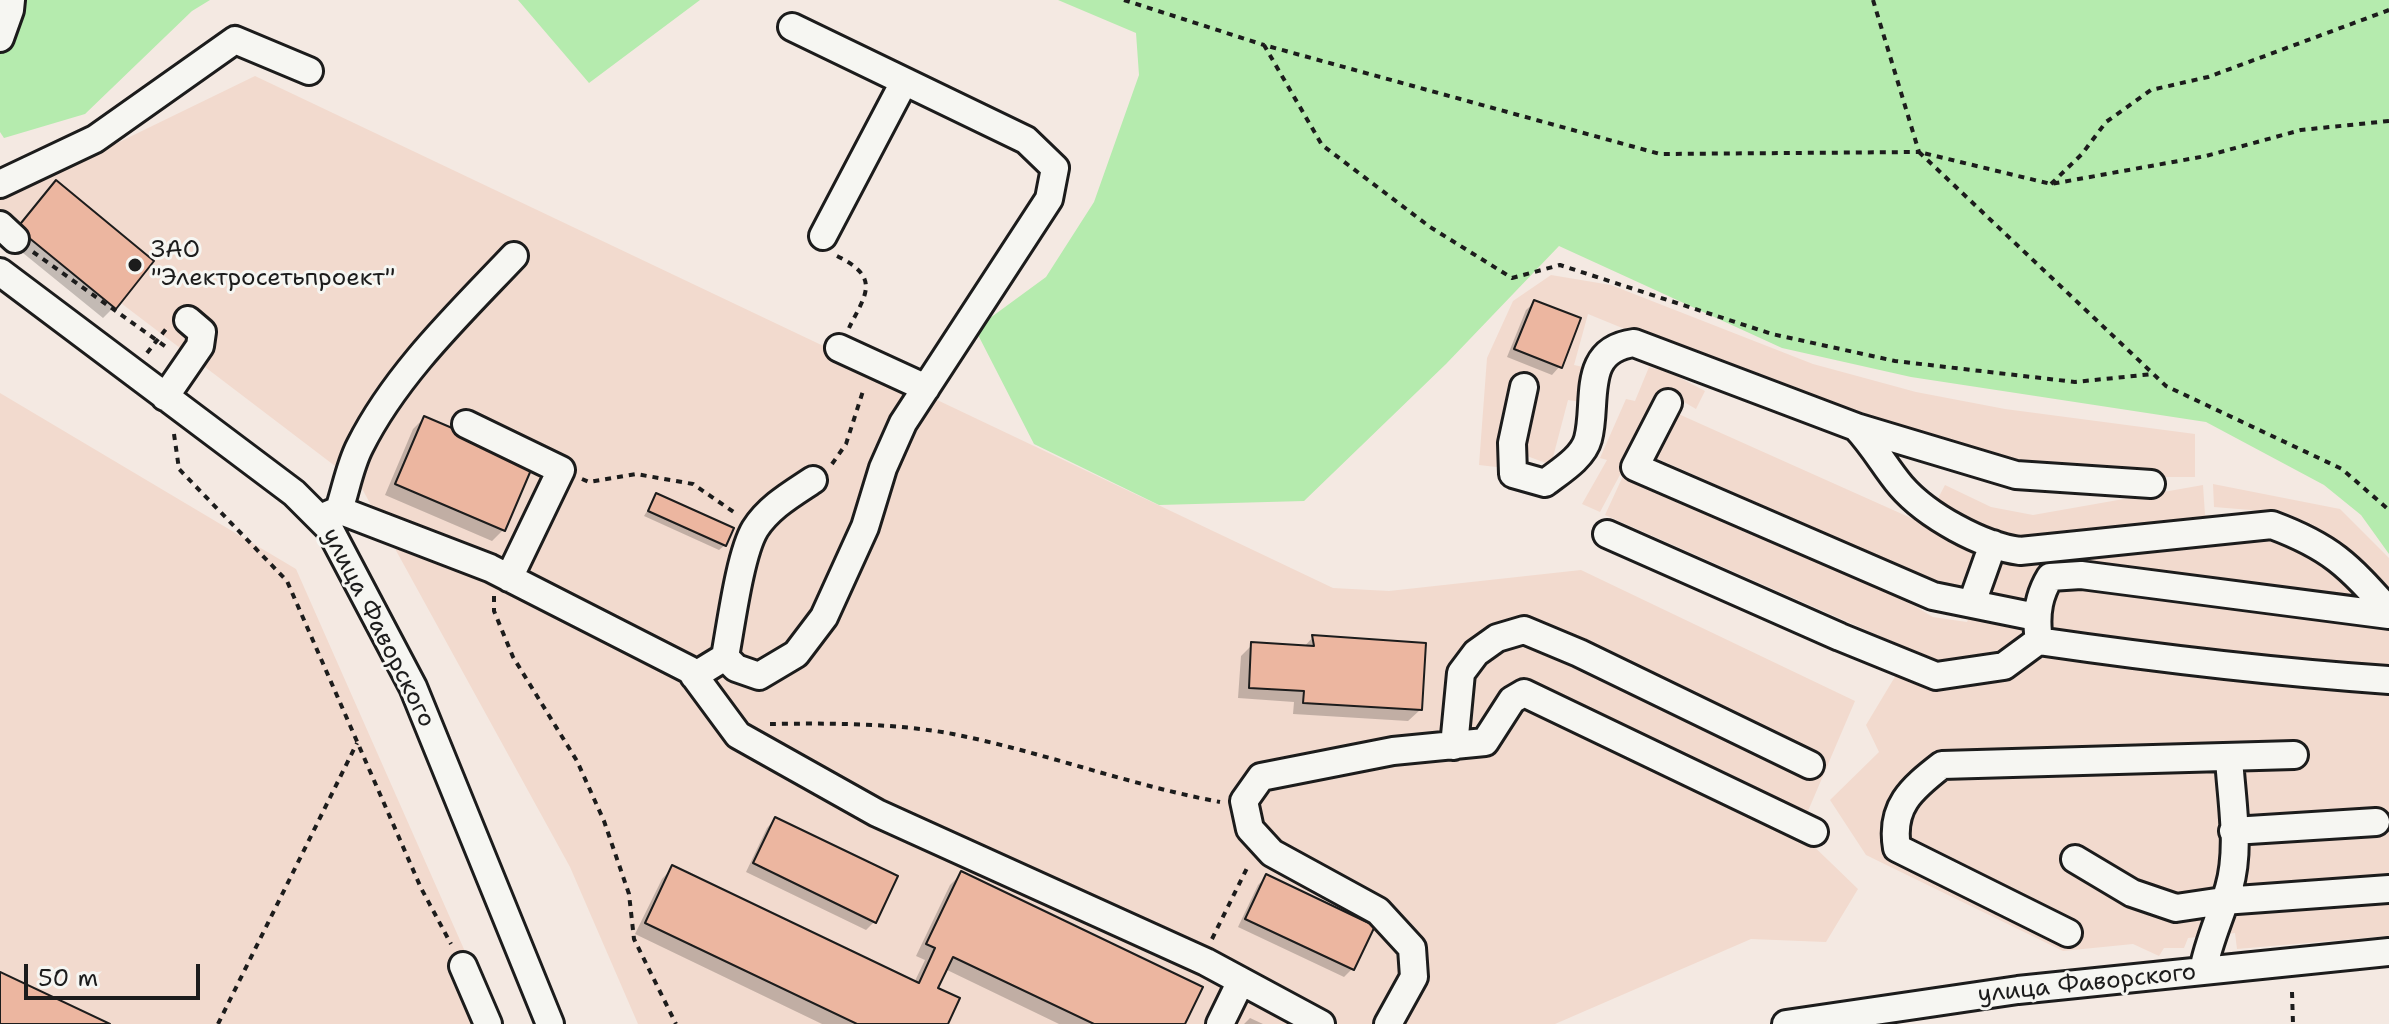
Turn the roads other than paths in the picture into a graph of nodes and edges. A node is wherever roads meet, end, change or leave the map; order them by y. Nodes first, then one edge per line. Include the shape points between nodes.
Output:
1 (11, 0) edge
2 (792, 27) dead end
3 (0, 38) edge
4 (309, 71) dead end
5 (904, 82) junction
6 (0, 184) edge
7 (823, 236) road end
8 (514, 256) dead end
9 (0, 272) edge
10 (188, 320) dead end
11 (839, 348) road end
12 (1524, 387) dead end
13 (926, 388) junction
14 (165, 397) junction
15 (1668, 403) dead end
16 (466, 424) dead end
17 (1856, 427) junction
18 (813, 480) road end
19 (2151, 484) dead end
20 (329, 514) junction
21 (1607, 534) dead end
22 (1993, 544) junction
23 (501, 584) junction
24 (1972, 603) junction
25 (2389, 613) edge
26 (2037, 629) junction
27 (725, 657) junction
28 (694, 676) junction
29 (2389, 680) edge
30 (1454, 746) junction
31 (2294, 755) dead end
32 (2229, 757) junction
33 (1810, 765) dead end
34 (2376, 822) dead end
35 (2233, 831) junction
36 (1814, 832) dead end
37 (2075, 859) dead end
38 (2389, 889) edge
39 (2223, 901) junction
40 (2068, 933) dead end
41 (2389, 952) edge
42 (463, 966) road end
43 (2203, 971) junction
44 (1241, 981) junction
45 (488, 1024) edge
46 (550, 1024) edge
47 (1220, 1024) edge
48 (1321, 1024) edge
49 (1388, 1024) edge
50 (1786, 1024) edge

1 - 3 street
2 - 5 street
4 - 6 street via 235,40 95,139
5 - 7 street
5 - 13 street via 1026,140 1055,168 1049,199
8 - 20 street via 404,377 360,447
9 - 14 street, улица Фаворского
10 - 14 street via 202,332 200,346
11 - 13 street
12 - 17 street via 1512,443 1513,474 1545,483 1587,442 1599,362 1620,345 1634,343 1658,351
13 - 27 street via 898,434 865,527 824,617 796,654 759,676 736,668
14 - 20 street, улица Фаворского
15 - 24 street via 1635,467 1933,596
16 - 23 street via 561,470
17 - 19 street via 2016,475
17 - 22 street via 1914,498 1967,534
18 - 27 street via 773,507 755,529
20 - 23 street
20 - 46 street, улица Фаворского via 329,528 413,687
21 - 26 street via 1936,676 2004,666
22 - 24 street
22 - 25 street via 2020,551 2272,525 2328,550 2351,568
23 - 28 street
24 - 26 street
25 - 26 street via 2081,575 2050,577 2042,591
26 - 29 street via 2150,658
27 - 28 street
28 - 44 street via 738,735 877,813
30 - 33 street via 1461,673 1497,638 1524,630
30 - 36 street via 1485,742 1512,700 1524,693
30 - 49 street via 1393,751 1261,777 1244,801 1250,829 1272,853 1378,911 1412,948 1414,977
31 - 32 street
32 - 35 street
32 - 40 street via 1942,765 1912,789 1893,826 1897,848
34 - 35 street
35 - 39 street via 2230,887
37 - 39 street via 2132,893 2176,908
38 - 39 street
39 - 43 street
41 - 43 street, улица Фаворского
42 - 45 street
43 - 50 street, улица Фаворского via 2018,990
44 - 47 street
44 - 48 street

